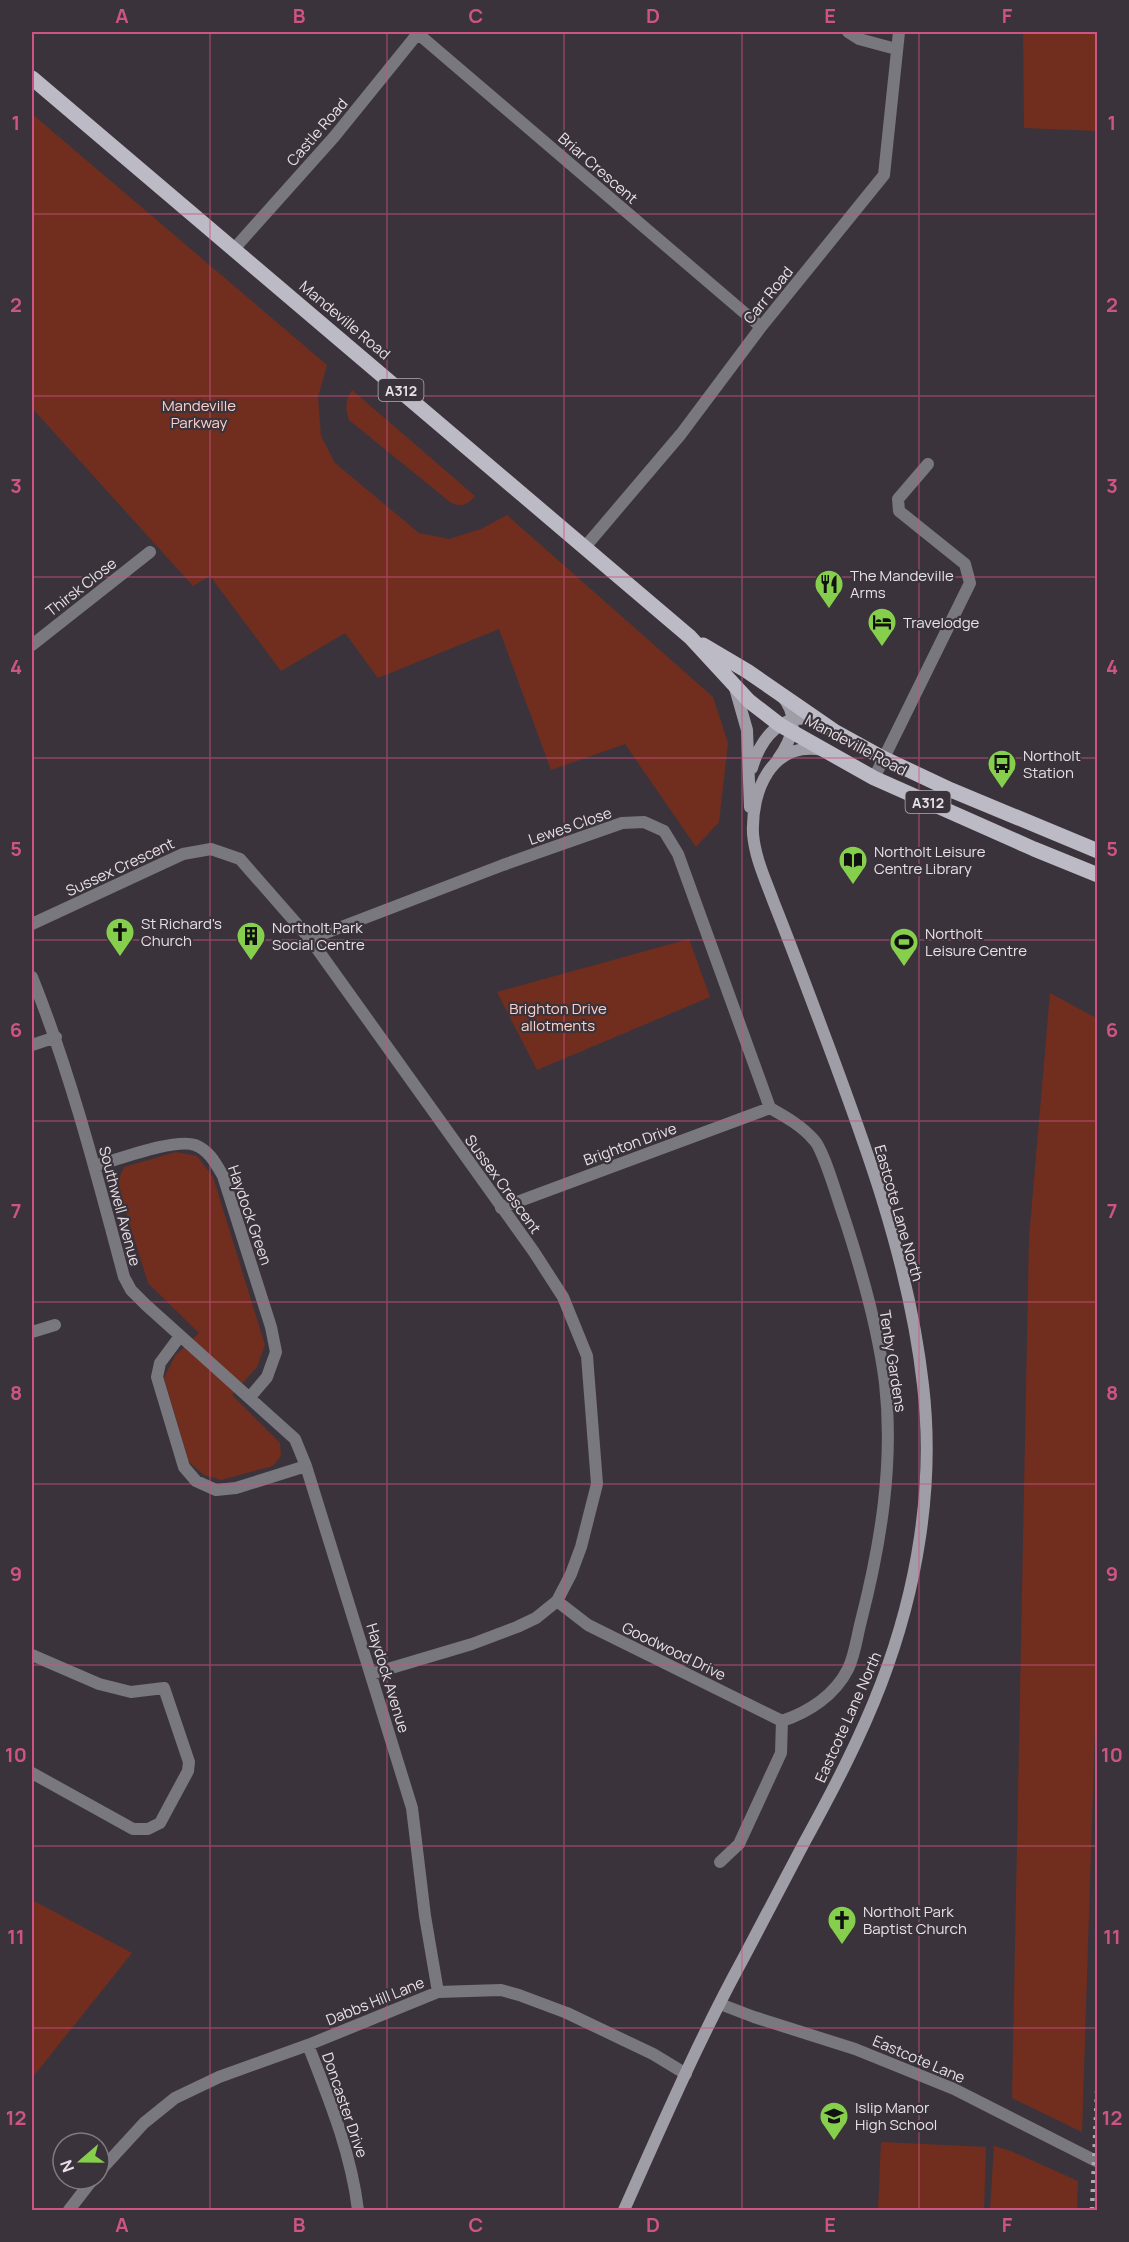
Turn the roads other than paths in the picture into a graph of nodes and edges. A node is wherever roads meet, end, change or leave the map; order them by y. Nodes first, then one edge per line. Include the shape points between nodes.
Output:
1 (418, 32) edge
2 (848, 32) edge
3 (899, 32) edge
4 (896, 49) junction
5 (32, 78) edge
6 (234, 249) junction
7 (760, 327) junction
8 (928, 464) dead end
9 (585, 547) junction
10 (150, 552) dead end
11 (690, 637) junction
12 (32, 645) edge
13 (734, 686) junction
14 (780, 694) junction
15 (818, 721) junction
16 (789, 726) junction
17 (824, 751) junction
18 (883, 758) junction
19 (772, 766) junction
20 (874, 778) junction
21 (749, 786) junction
22 (753, 823) junction
23 (1098, 851) edge
24 (1098, 875) edge
25 (32, 924) edge
26 (310, 939) junction
27 (32, 977) edge
28 (56, 1037) junction
29 (32, 1045) edge
30 (770, 1108) junction
31 (95, 1167) junction
32 (501, 1208) junction
33 (55, 1325) dead end
34 (32, 1332) edge
35 (180, 1336) junction
36 (250, 1397) junction
37 (306, 1466) junction
38 (557, 1601) junction
39 (32, 1655) edge
40 (371, 1674) junction
41 (782, 1721) junction
42 (32, 1773) edge
43 (720, 1862) dead end
44 (438, 1992) junction
45 (720, 2004) junction
46 (308, 2045) junction
47 (686, 2074) junction
48 (111, 2159) edge
49 (1098, 2162) edge
50 (84, 2191) edge
51 (69, 2211) edge
52 (358, 2211) edge
53 (624, 2211) edge

1 - 6 street, Castle Road via 334,136
1 - 7 street, Briar Crescent
2 - 4 street
3 - 4 street, Carr Road
4 - 7 street, Carr Road via 884,175
5 - 6 main road, Mandeville Road / A312
6 - 9 main road, Mandeville Road / A312
7 - 9 street, Carr Road via 681,434
8 - 18 street via 898,499 899,511 964,564 970,583
9 - 11 main road, Mandeville Road / A312
10 - 12 street, Thirsk Close
11 - 13 main road, Mandeville Road / A312
11 - 14 main road, Mandeville Road / A312
13 - 16 main road, Mandeville Road / A312 via 764,714
13 - 21 street, Eastcote Lane North via 747,730
14 - 15 main road, Mandeville Road / A312
14 - 16 street via 789,705
15 - 16 street via 808,718
15 - 18 main road, Mandeville Road / A312
16 - 17 main road, Mandeville Road / A312
16 - 19 street, Eastcote Lane North via 785,749
16 - 21 street, Eastcote Lane North via 771,731 760,746
17 - 19 street via 793,752
17 - 20 main road, Mandeville Road / A312
18 - 20 street
18 - 23 main road, Mandeville Road / A312
19 - 22 street, Eastcote Lane North via 758,790
20 - 24 main road, Mandeville Road / A312
21 - 22 street, Eastcote Lane North
22 - 45 street, Eastcote Lane North via 760,866 870,1162 895,1242 914,1323 927,1443 924,1514 907,1605 879,1689 832,1793
25 - 26 street, Sussex Crescent via 183,854 211,849 240,859
26 - 30 street, Lewes Close via 622,823 644,822 664,831 678,854
26 - 32 street, Sussex Crescent
27 - 28 street, Southwell Avenue
28 - 29 street
28 - 31 street, Southwell Avenue
30 - 32 street, Brighton Drive
30 - 41 street, Tenby Gardens via 816,1141 834,1188 871,1311 885,1382 889,1438 884,1507 873,1574 848,1668 830,1693 806,1713
31 - 35 street, Southwell Avenue via 124,1277 131,1290
31 - 36 street, Haydock Green via 174,1144 195,1145 212,1157 223,1176 276,1353 267,1377
32 - 38 street, Sussex Crescent via 563,1297 586,1356 597,1484 578,1556
33 - 34 street
35 - 36 street, Southwell Avenue
35 - 37 street via 160,1363 157,1377 184,1467 196,1482 216,1490 236,1488
36 - 37 street, Haydock Avenue via 295,1439
37 - 40 street, Haydock Avenue
38 - 40 street, Sussex Crescent via 517,1627
38 - 41 street, Goodwood Drive via 588,1625
39 - 42 street via 99,1684 131,1692 164,1688 189,1762 160,1823 148,1829 133,1829
40 - 44 street, Haydock Avenue via 412,1808
41 - 43 street via 781,1753 739,1844
44 - 46 street, Dabbs Hill Lane
44 - 47 street, Dabbs Hill Lane via 501,1990 519,1995 567,2013
45 - 47 street, Eastcote Lane North
45 - 49 street, Eastcote Lane via 855,2049 943,2085
46 - 48 street, Dabbs Hill Lane via 219,2077 175,2098 144,2123
46 - 52 street, Doncaster Drive via 342,2134
47 - 53 street, Eastcote Lane North
50 - 51 street

